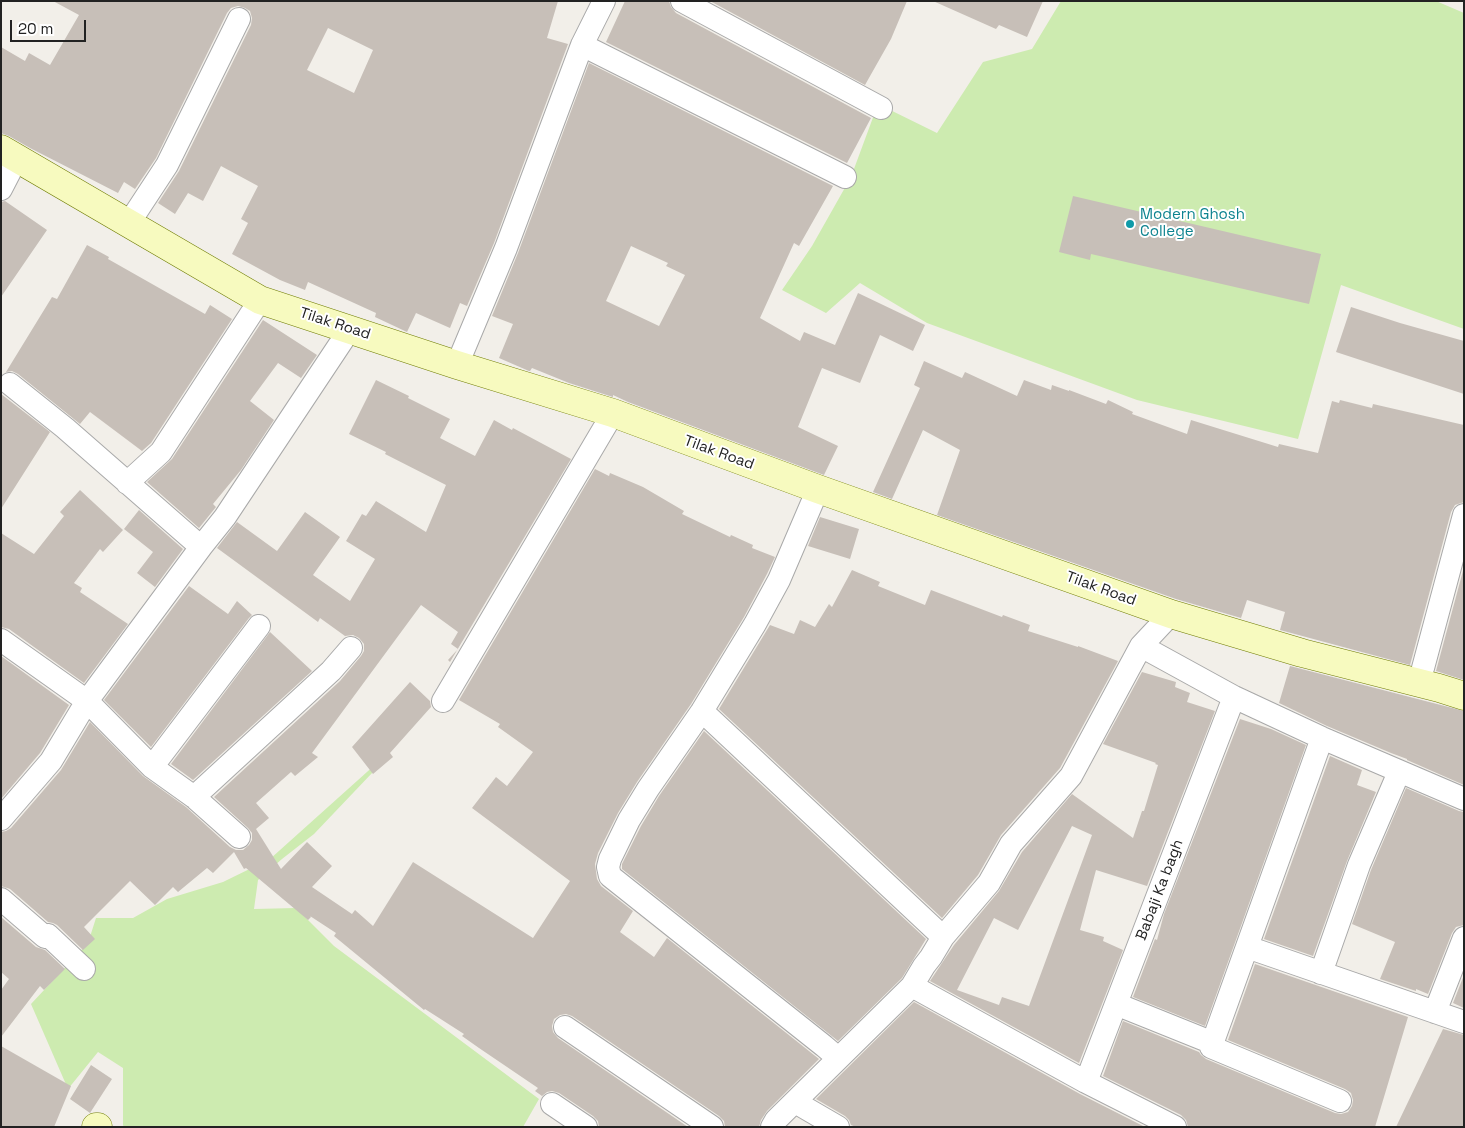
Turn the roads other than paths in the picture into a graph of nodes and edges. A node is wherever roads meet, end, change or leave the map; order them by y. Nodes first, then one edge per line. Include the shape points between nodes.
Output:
1 (604, 1) edge
2 (682, 1) edge
3 (239, 19) dead end
4 (582, 45) junction
5 (880, 108) dead end
6 (9, 153) edge
7 (845, 176) dead end
8 (1, 189) edge
9 (129, 224) junction
10 (260, 300) junction
11 (350, 329) junction
12 (457, 365) junction
13 (10, 384) dead end
14 (612, 414) junction
15 (127, 482) junction
16 (818, 489) junction
17 (1464, 514) edge
18 (201, 547) junction
19 (1171, 614) junction
20 (259, 626) dead end
21 (1, 640) edge
22 (1142, 646) junction
23 (351, 648) dead end
24 (1419, 683) junction
25 (1464, 696) edge
26 (1234, 697) junction
27 (87, 701) junction
28 (443, 701) dead end
29 (702, 711) junction
30 (1322, 738) junction
31 (152, 767) junction
32 (1399, 772) junction
33 (194, 797) junction
34 (1464, 799) edge
35 (1, 819) edge
36 (239, 837) dead end
37 (1, 899) edge
38 (943, 937) junction
39 (1464, 938) edge
40 (1248, 947) junction
41 (84, 969) dead end
42 (1321, 973) junction
43 (912, 986) junction
44 (1116, 1004) junction
45 (1435, 1012) junction
46 (1464, 1022) edge
47 (565, 1026) dead end
48 (1213, 1043) junction
49 (838, 1058) junction
50 (1086, 1082) junction
51 (1340, 1101) dead end
52 (795, 1102) junction
53 (552, 1104) dead end
54 (586, 1127) edge
55 (712, 1127) edge
56 (772, 1127) edge
57 (838, 1127) edge
58 (1175, 1127) edge

1 - 4 street
2 - 5 street
3 - 9 street via 168,164
4 - 7 street
4 - 12 street via 506,248
6 - 8 street
6 - 9 main road, Tilak Road
9 - 10 main road, Tilak Road
10 - 11 main road, Tilak Road
10 - 15 street via 161,452
11 - 12 main road, Tilak Road
11 - 18 street via 225,517
12 - 14 main road, Tilak Road
13 - 15 street
14 - 16 main road, Tilak Road
14 - 28 street
15 - 18 street
16 - 19 main road, Tilak Road
16 - 29 street via 779,580
17 - 24 street
18 - 27 street
19 - 22 street
19 - 24 main road, Tilak Road
20 - 31 street
21 - 27 street
22 - 26 street
22 - 38 street via 1071,776 1011,844 989,883
23 - 33 street via 331,671
24 - 25 main road, Tilak Road
26 - 30 street
26 - 44 street, Babaji Ka bagh
27 - 31 street
27 - 35 street via 51,761
29 - 38 street
29 - 49 street via 629,820 610,859 610,876
30 - 32 street
30 - 40 street
31 - 33 street
32 - 34 street
32 - 42 street via 1359,865
33 - 36 street
37 - 41 street via 44,937 48,935
38 - 43 street
39 - 45 street
40 - 42 street
40 - 48 street
42 - 45 street
43 - 49 street
43 - 50 street
44 - 48 street
44 - 50 street, Babaji Ka bagh
45 - 46 street
47 - 55 street
48 - 51 street via 1211,1047
49 - 52 street
50 - 58 street
52 - 56 street
52 - 57 street
53 - 54 street

